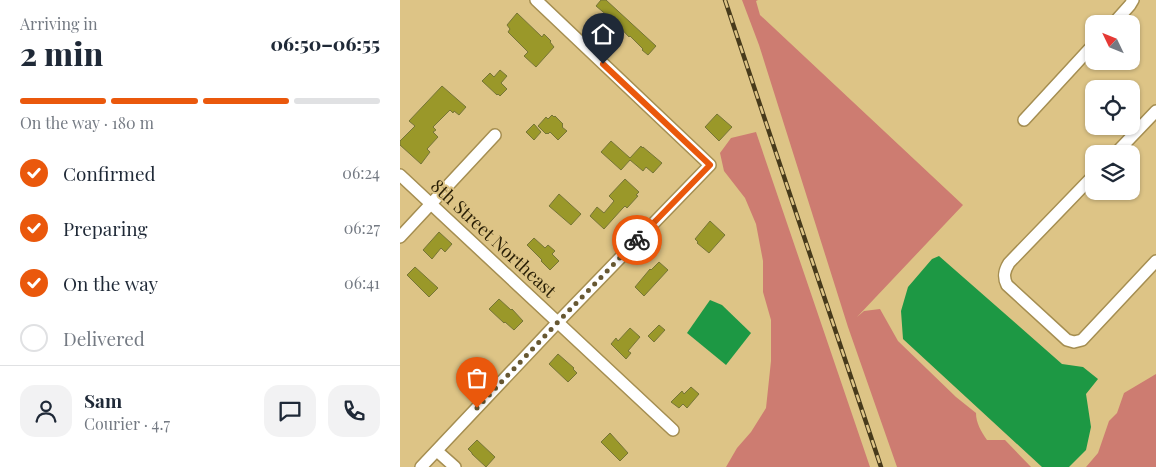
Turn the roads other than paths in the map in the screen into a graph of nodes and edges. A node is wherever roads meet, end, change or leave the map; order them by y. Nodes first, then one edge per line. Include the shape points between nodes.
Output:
1 (536, 0) edge
2 (1133, 0) edge
3 (1121, 15) edge
4 (1085, 54) edge
5 (1156, 111) edge
6 (1024, 120) dead end
7 (495, 135) dead end
8 (1123, 145) edge
9 (400, 175) edge
10 (1085, 184) edge
11 (432, 204) junction
12 (400, 237) edge
13 (1156, 261) edge
14 (558, 322) junction
15 (673, 430) dead end
16 (437, 451) junction
17 (421, 467) edge
18 (455, 467) edge

1 - 14 street via 710,165
2 - 3 street
4 - 6 street
5 - 8 street
7 - 11 street
9 - 11 street, 8th Street Northeast
10 - 13 street via 1009,263 1004,279 1008,285 1067,340 1074,342 1082,340
11 - 12 street
11 - 14 street, 8th Street Northeast
14 - 15 street, 8th Street Northeast
14 - 16 street
16 - 17 street
16 - 18 street

